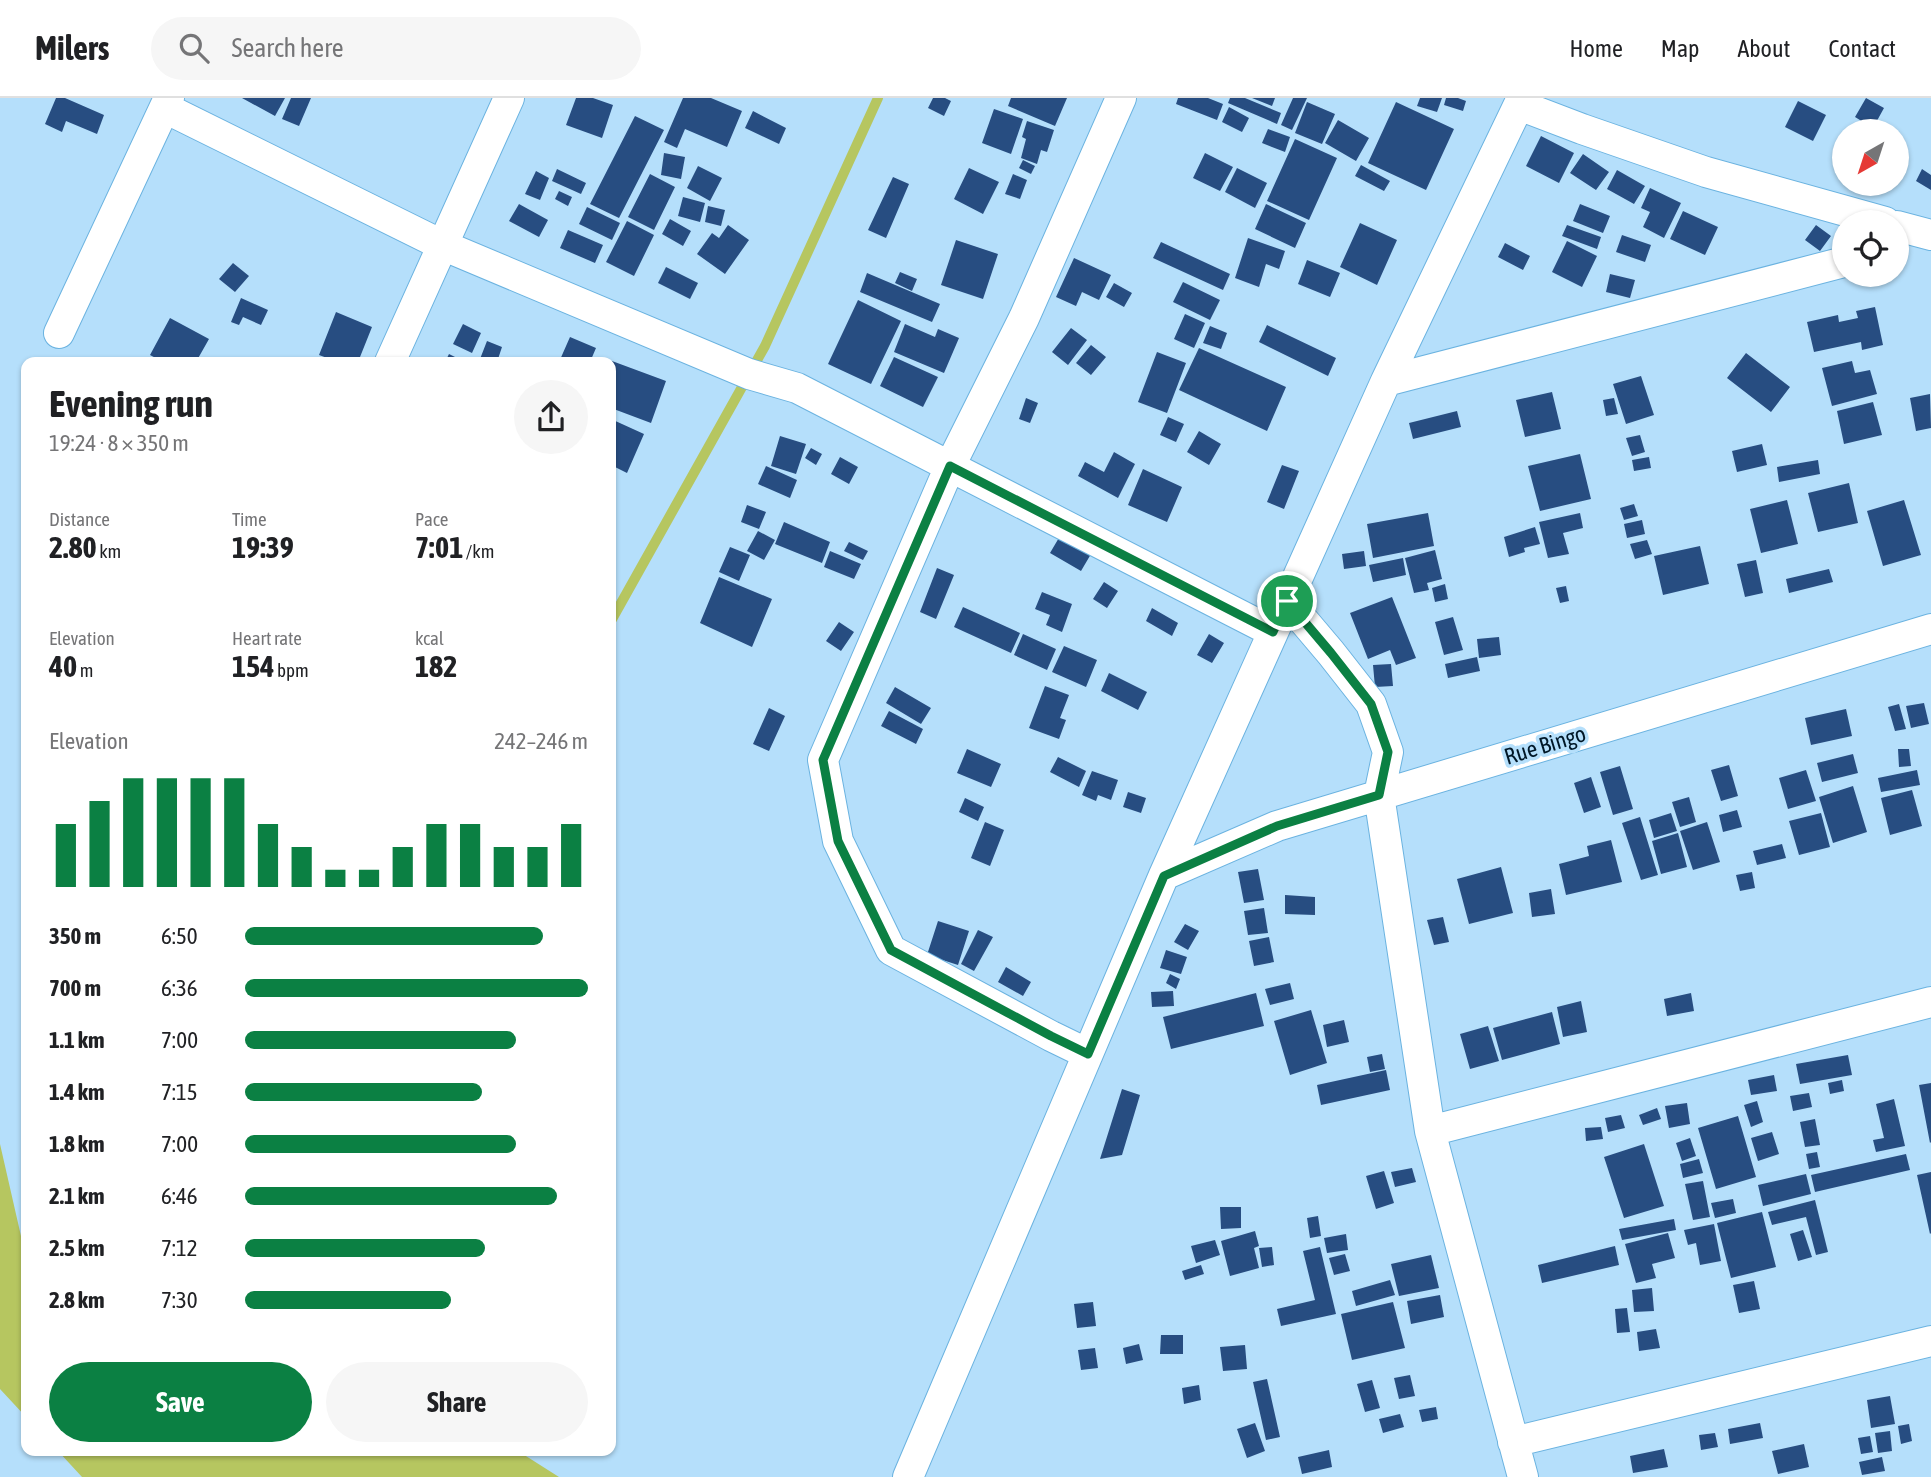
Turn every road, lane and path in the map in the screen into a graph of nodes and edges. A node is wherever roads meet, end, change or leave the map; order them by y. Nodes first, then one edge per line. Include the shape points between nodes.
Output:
1 (509, 98) edge
2 (1121, 98) edge
3 (1521, 102) edge
4 (167, 103) edge
5 (1842, 210) edge
6 (1909, 230) edge
7 (1931, 238) edge
8 (442, 245) junction
9 (1909, 245) edge
10 (1832, 265) edge
11 (59, 333) dead end
12 (392, 357) edge
13 (1385, 380) junction
14 (950, 466) junction
15 (1287, 601) junction
16 (1931, 629) edge
17 (1273, 632) junction
18 (1379, 795) junction
19 (1164, 876) junction
20 (1931, 1002) edge
21 (1088, 1054) junction
22 (1430, 1131) junction
23 (1931, 1342) edge
24 (1513, 1442) junction
25 (908, 1477) edge
26 (1523, 1477) edge

1 - 8 street
2 - 14 street via 1024,318
3 - 5 street via 1706,172
3 - 13 street
4 - 8 street
4 - 11 street
6 - 7 street
7 - 9 street
8 - 12 street
8 - 14 street via 750,374 797,388
10 - 13 street
13 - 15 street
14 - 17 street
14 - 21 street via 823,760 838,841 891,950
15 - 17 street
15 - 18 street via 1371,704 1388,752
16 - 18 street, Rue Bingo
17 - 19 street
18 - 19 street, Rue Bingo via 1277,826
18 - 22 street
19 - 21 street
20 - 22 street
21 - 25 street
22 - 24 street
23 - 24 street
24 - 26 street

